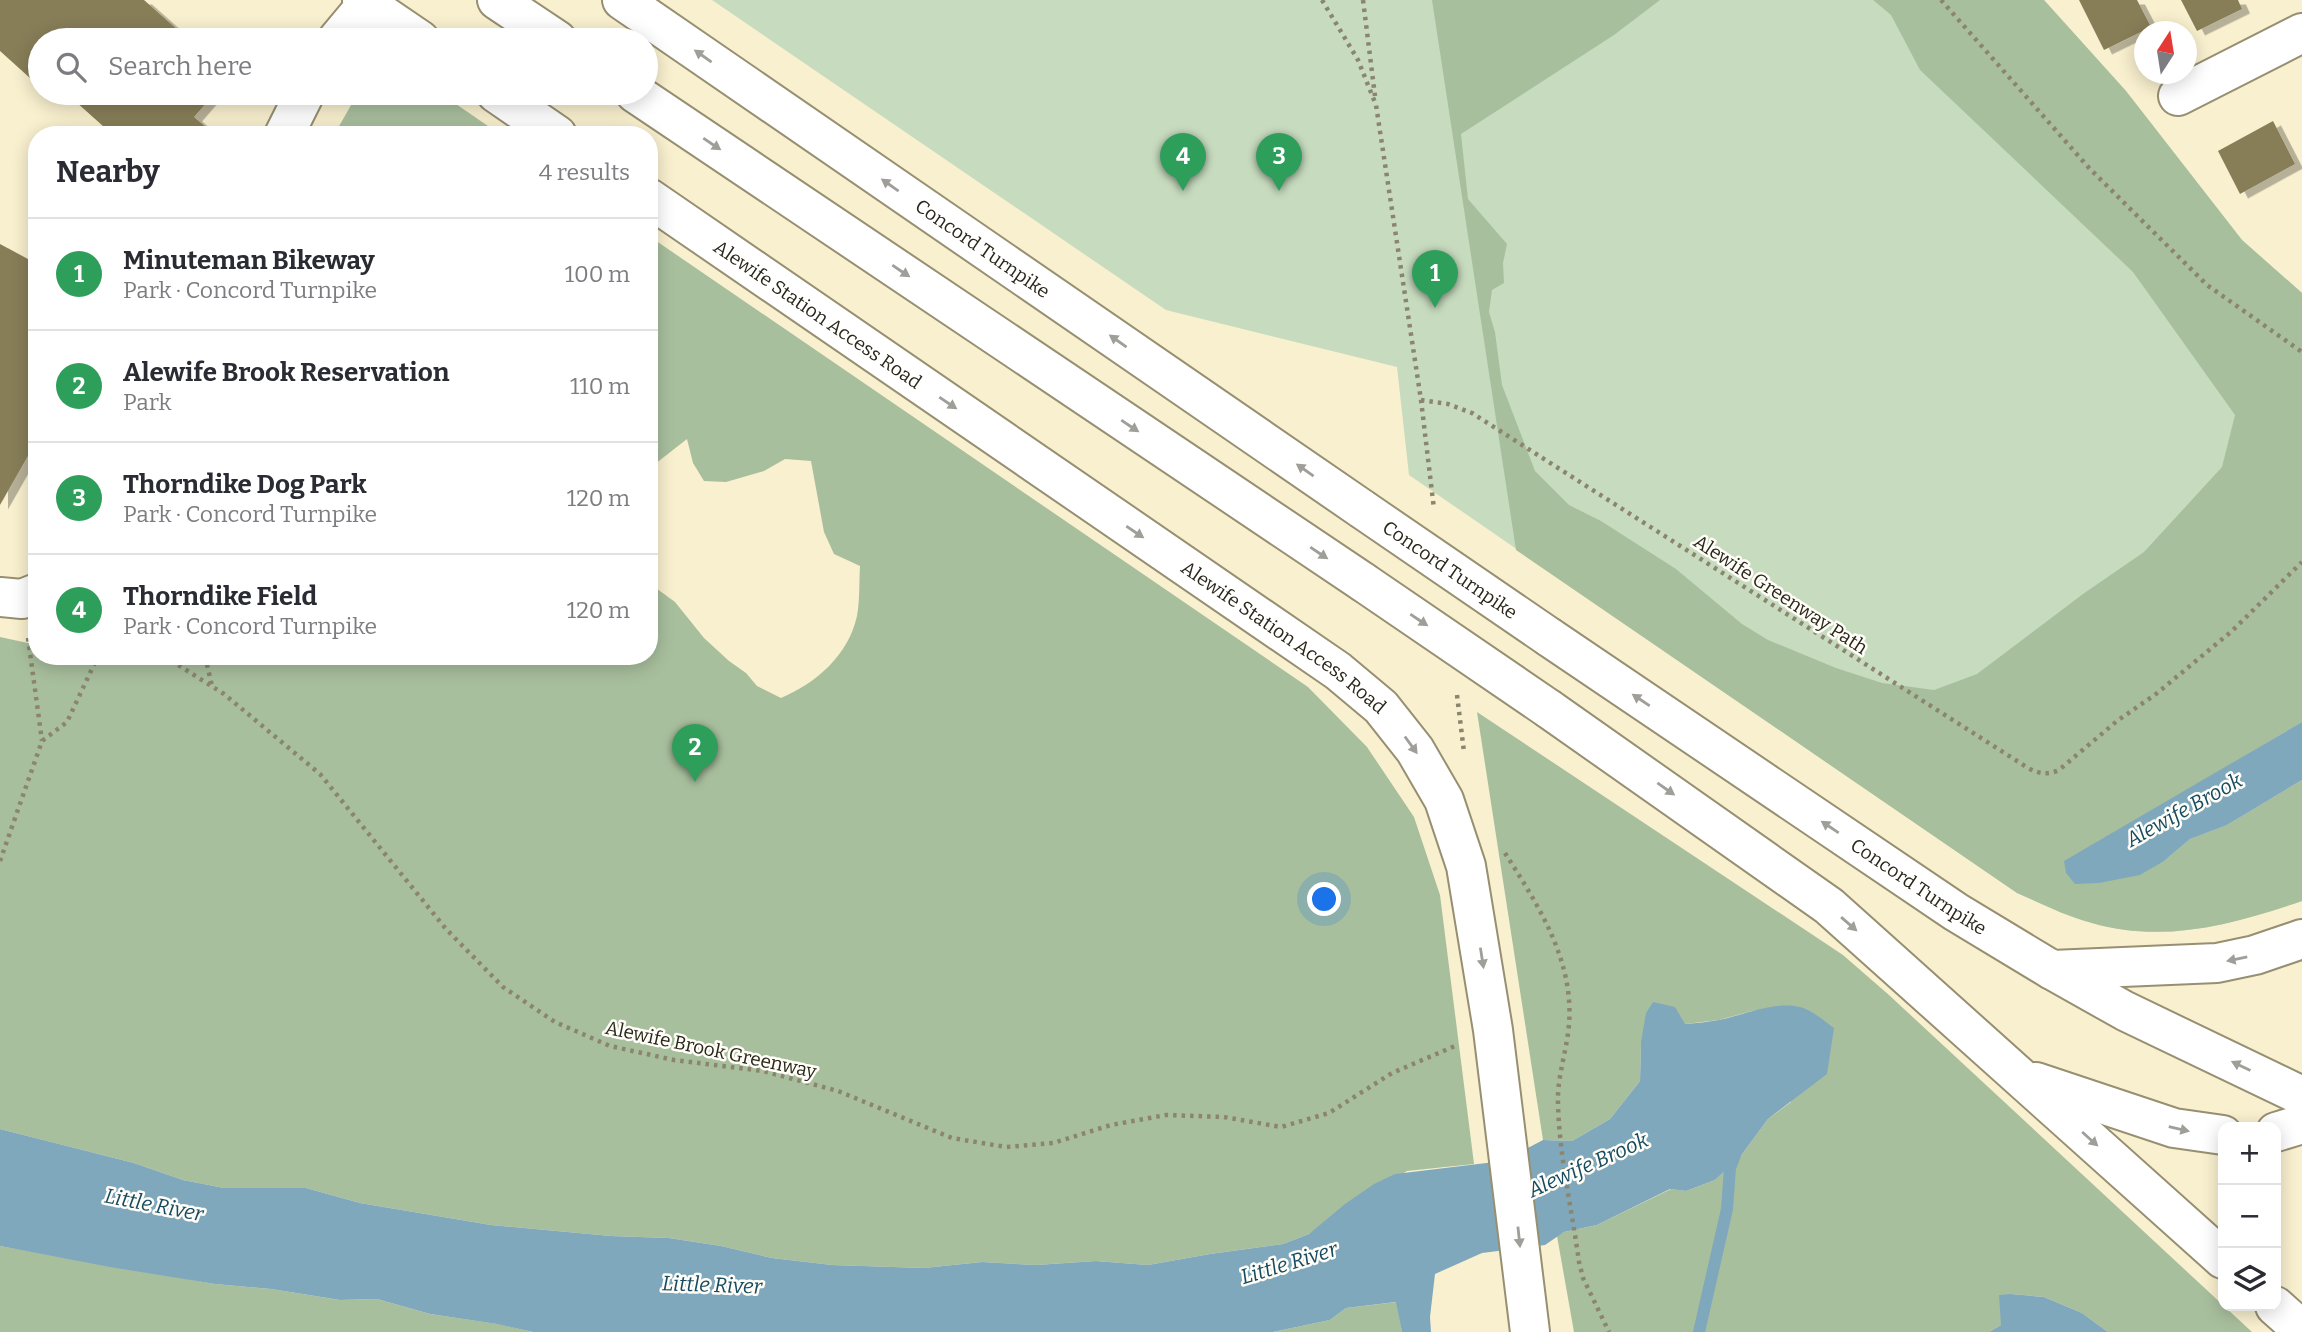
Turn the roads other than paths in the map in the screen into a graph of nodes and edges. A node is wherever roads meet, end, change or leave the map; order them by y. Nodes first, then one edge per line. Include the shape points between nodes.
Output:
1 (497, 0) edge
2 (622, 0) edge
3 (364, 2) edge
4 (346, 28) edge
5 (402, 28) edge
6 (539, 28) edge
7 (2302, 33) edge
8 (2178, 96) dead end
9 (299, 105) edge
10 (513, 105) edge
11 (653, 105) edge
12 (288, 126) edge
13 (544, 126) edge
14 (658, 204) edge
15 (2302, 939) edge
16 (2052, 970) junction
17 (2021, 1077) junction
18 (2302, 1096) edge
19 (2302, 1124) edge
20 (2281, 1130) edge
21 (2218, 1134) edge
22 (2218, 1254) edge
23 (2281, 1311) edge
24 (2302, 1330) edge
25 (1530, 1332) edge

1 - 6 main road
16 -> 2 main road, Concord Turnpike, bridge via 1956,912 1549,638
3 - 4 main road
3 - 5 main road
7 - 8 main road
9 - 12 main road
10 - 13 main road
11 -> 17 main road, bridge via 1363,582 1829,906
14 -> 25 main road, Alewife Station Access Road via 1338,671 1381,707 1415,750 1444,800 1466,866 1493,1030
15 -> 16 main road via 2217,963
18 -> 16 main road, Concord Turnpike via 2125,1011
17 -> 21 main road via 2174,1128
17 -> 22 main road
19 - 20 main road
23 - 24 main road

